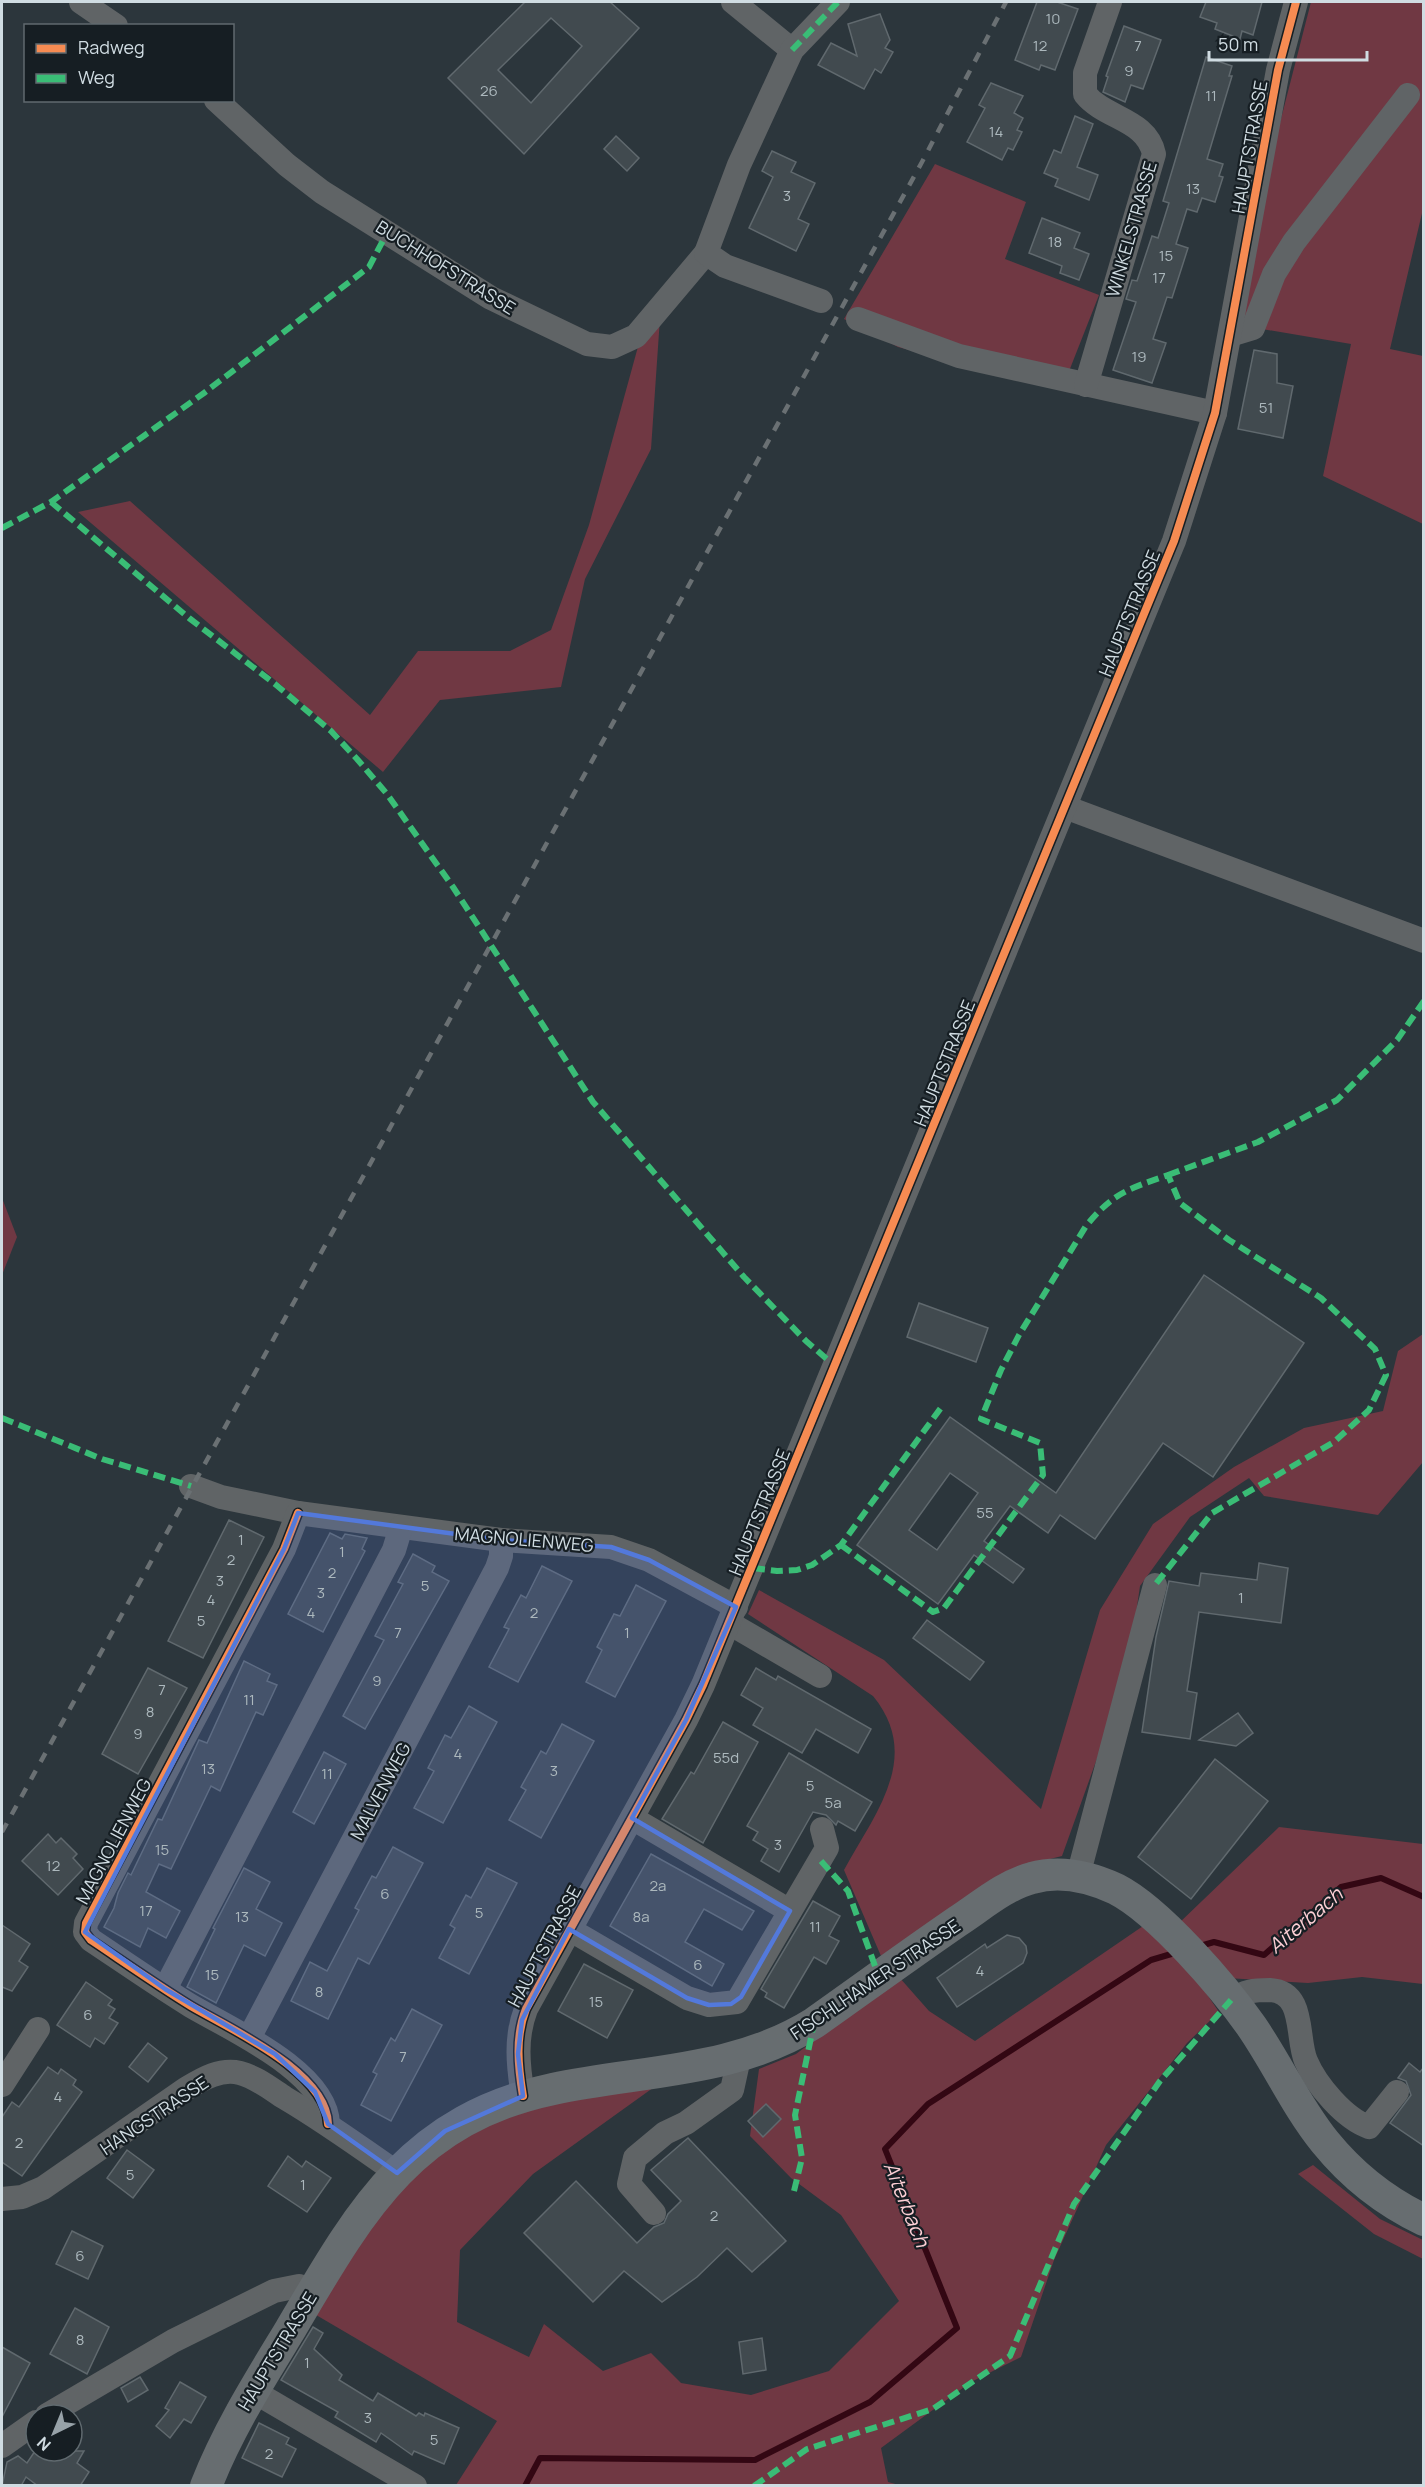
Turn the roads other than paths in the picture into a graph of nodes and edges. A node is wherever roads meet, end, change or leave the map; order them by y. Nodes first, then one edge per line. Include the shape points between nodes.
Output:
1 (81, 2) edge
2 (733, 2) edge
3 (838, 2) edge
4 (1110, 2) edge
5 (1296, 2) edge
6 (113, 24) edge
7 (792, 50) junction
8 (1408, 95) dead end
9 (218, 102) edge
10 (706, 253) junction
11 (821, 301) dead end
12 (858, 319) dead end
13 (1230, 335) junction
14 (1086, 385) junction
15 (1215, 413) junction
16 (1065, 807) junction
17 (1424, 941) edge
18 (191, 1486) dead end
19 (298, 1513) junction
20 (401, 1527) junction
21 (501, 1540) junction
22 (1155, 1585) dead end
23 (733, 1615) junction
24 (820, 1677) dead end
25 (632, 1818) junction
26 (822, 1829) dead end
27 (1078, 1876) junction
28 (790, 1911) junction
29 (569, 1929) junction
30 (165, 1989) junction
31 (1231, 2000) junction
32 (38, 2029) dead end
33 (249, 2038) junction
34 (739, 2058) junction
35 (2, 2085) edge
36 (1397, 2092) dead end
37 (523, 2096) junction
38 (328, 2124) junction
39 (397, 2173) junction
40 (2, 2199) edge
41 (654, 2213) dead end
42 (1424, 2220) edge
43 (312, 2292) junction
44 (253, 2391) junction
45 (67, 2403) edge
46 (24, 2430) edge
47 (2, 2446) edge
48 (206, 2486) edge
49 (415, 2486) edge

1 - 6 street
2 - 7 street
3 - 7 street, BUCHHOFSTRASSE
4 - 14 street, WINKELSTRASSE via 1085,73 1085,94 1100,109 1140,129 1154,154
5 - 13 street, HAUPTSTRASSE via 1278,70
7 - 10 street, BUCHHOFSTRASSE via 739,165
8 - 13 street via 1294,242 1274,274 1252,328
9 - 10 street, BUCHHOFSTRASSE via 322,192 491,298 587,344 612,347 636,336
10 - 11 street via 725,266
12 - 14 street via 937,350
13 - 15 street, HAUPTSTRASSE
14 - 15 street
15 - 16 street, HAUPTSTRASSE via 1174,541
16 - 17 street
16 - 23 street, HAUPTSTRASSE
18 - 19 street, MAGNOLIENWEG via 221,1497
19 - 20 street, MAGNOLIENWEG
19 - 30 street, MAGNOLIENWEG via 285,1550 86,1923 85,1932 91,1940
20 - 21 street, MAGNOLIENWEG
20 - 30 street via 394,1550
21 - 23 street, MAGNOLIENWEG via 589,1544 631,1552
21 - 33 street, MALVENWEG via 496,1568 456,1648
22 - 27 street
23 - 24 street, MAGNOLIENWEG
23 - 25 street, HAUPTSTRASSE via 686,1720
25 - 28 street
25 - 29 street, HAUPTSTRASSE
26 - 28 street via 828,1848
27 - 31 main road, FISCHLHAMER STRASSE via 1118,1890 1160,1923
27 - 34 main road, FISCHLHAMER STRASSE via 1032,1878 1012,1886 790,2038
28 - 29 street via 741,1997 730,2004 709,2005 687,1998
29 - 37 street, HAUPTSTRASSE via 522,2020 518,2054
30 - 33 street, MAGNOLIENWEG
31 - 36 street via 1248,1989 1274,1990 1287,1996 1295,2006 1307,2064 1357,2123 1369,2127
31 - 42 main road, FISCHLHAMER STRASSE via 1326,2144 1383,2196
32 - 35 street
33 - 38 street, MAGNOLIENWEG via 304,2080 324,2104
34 - 37 main road, FISCHLHAMER STRASSE
34 - 41 street via 732,2090 687,2123 665,2133 635,2158 629,2184
37 - 39 main road, HAUPTSTRASSE via 445,2131
38 - 39 street, HANGSTRASSE
38 - 40 street, HANGSTRASSE via 255,2079 239,2073 220,2073 184,2090 43,2188 22,2197
39 - 43 main road, HAUPTSTRASSE via 347,2237
43 - 44 main road, HAUPTSTRASSE
43 - 45 street via 299,2286 274,2291 173,2341
44 - 48 main road, HAUPTSTRASSE
44 - 49 street
46 - 47 street

